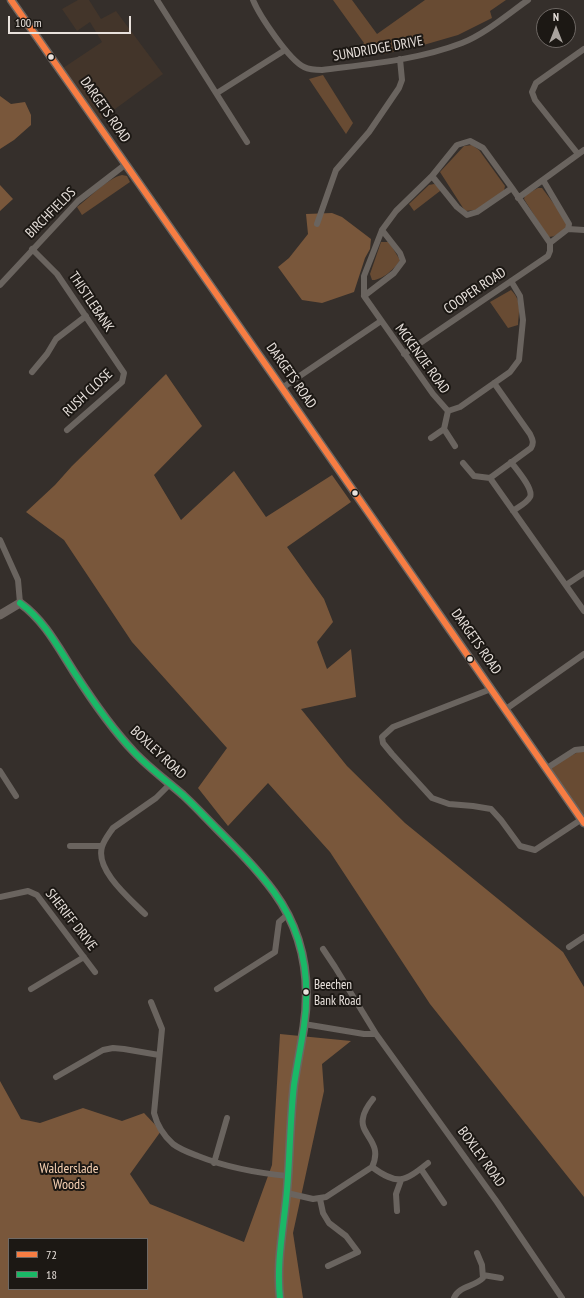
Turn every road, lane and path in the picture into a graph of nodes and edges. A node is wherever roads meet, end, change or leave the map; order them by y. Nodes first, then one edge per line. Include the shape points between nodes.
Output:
1 (11, 0) edge
2 (157, 0) edge
3 (253, 0) edge
4 (528, 0) edge
5 (584, 49) edge
6 (285, 50) junction
7 (400, 59) junction
8 (217, 93) junction
9 (247, 142) dead end
10 (584, 150) edge
11 (578, 154) junction
12 (126, 164) junction
13 (432, 176) junction
14 (543, 180) junction
15 (512, 188) junction
16 (518, 198) junction
17 (316, 224) dead end
18 (568, 229) junction
19 (382, 230) junction
20 (584, 230) edge
21 (550, 243) junction
22 (32, 249) junction
23 (511, 281) junction
24 (0, 285) edge
25 (364, 296) junction
26 (86, 316) junction
27 (381, 321) junction
28 (404, 354) junction
29 (32, 372) dead end
30 (124, 373) joint
31 (494, 383) junction
32 (282, 388) junction
33 (448, 411) junction
34 (444, 428) junction
35 (67, 430) dead end
36 (430, 438) dead end
37 (454, 446) dead end
38 (463, 462) dead end
39 (511, 462) junction
40 (490, 478) junction
41 (513, 511) junction
42 (0, 540) edge
43 (584, 573) edge
44 (566, 585) junction
45 (20, 603) junction
46 (584, 611) edge
47 (0, 615) edge
48 (584, 654) edge
49 (491, 689) junction
50 (506, 709) junction
51 (584, 748) edge
52 (547, 768) junction
53 (0, 771) edge
54 (170, 784) junction
55 (16, 796) dead end
56 (583, 821) edge
57 (70, 846) dead end
58 (102, 846) junction
59 (0, 897) edge
60 (145, 914) dead end
61 (287, 915) junction
62 (584, 937) edge
63 (569, 947) dead end
64 (323, 948) dead end
65 (84, 957) junction
66 (95, 972) dead end
67 (31, 989) dead end
68 (217, 989) dead end
69 (151, 1002) dead end
70 (304, 1024) junction
71 (376, 1034) junction
72 (159, 1055) junction
73 (56, 1077) dead end
74 (373, 1099) dead end
75 (227, 1118) dead end
76 (214, 1163) junction
77 (428, 1163) dead end
78 (372, 1167) junction
79 (421, 1169) junction
80 (288, 1176) junction
81 (401, 1180) junction
82 (287, 1193) junction
83 (320, 1199) junction
84 (444, 1203) dead end
85 (397, 1211) dead end
86 (477, 1253) dead end
87 (328, 1266) dead end
88 (483, 1275) junction
89 (501, 1278) dead end
90 (560, 1297) edge
91 (280, 1298) edge
92 (454, 1298) edge

1 - 12 street, DARGETS ROAD
2 - 8 street
3 - 6 street, SUNDRIDGE DRIVE
4 - 7 street, SUNDRIDGE DRIVE via 463,43
5 - 11 street via 536,83 532,92
6 - 7 street, SUNDRIDGE DRIVE via 296,62 312,70
6 - 8 street
7 - 17 street via 402,80 399,88 369,132 336,170
8 - 9 street
10 - 11 street
11 - 14 street
12 - 22 street, BIRCHFIELDS via 78,201
12 - 32 street, DARGETS ROAD
13 - 15 street via 467,215 477,212
13 - 15 street via 457,145 470,141 483,148
13 - 19 street via 396,211
14 - 16 street
14 - 18 street via 568,221
15 - 16 street
16 - 21 street
18 - 20 street
18 - 21 street, COOPER ROAD
19 - 25 street via 364,276
19 - 25 street via 400,253 403,261 394,273
21 - 23 street, COOPER ROAD via 548,256
22 - 24 street, BIRCHFIELDS
22 - 26 street, THISTLEBANK via 57,274
23 - 28 street, COOPER ROAD
23 - 31 street, MCKENZIE ROAD via 520,296 523,320 519,360 510,372
25 - 27 street, MCKENZIE ROAD
26 - 29 street via 56,339 48,354
26 - 30 street, THISTLEBANK
27 - 28 street, MCKENZIE ROAD
27 - 32 street
28 - 33 street, MCKENZIE ROAD
30 - 35 street, RUSH CLOSE via 122,382
31 - 33 street, MCKENZIE ROAD via 460,407
31 - 39 street via 533,440 531,448
32 - 49 street, DARGETS ROAD
33 - 34 street
34 - 36 street
34 - 37 street
38 - 40 street via 474,476
39 - 40 street
39 - 41 street via 531,490 528,500
40 - 41 street
41 - 44 street
42 - 45 street via 18,580
43 - 44 street
44 - 46 street
45 - 47 street
45 - 54 street, BOXLEY ROAD via 33,613 49,632 116,732
48 - 50 street
49 - 50 street, DARGETS ROAD
49 - 56 street via 392,727 382,737 383,743 432,798 450,804 491,809 520,846 534,850
50 - 52 street, DARGETS ROAD
51 - 52 street via 575,750
52 - 56 street, DARGETS ROAD
53 - 55 street
54 - 58 street via 156,798 113,828
54 - 61 street, BOXLEY ROAD via 262,877
57 - 58 street
58 - 60 street via 103,866 115,883
59 - 65 street, SHERIFF DRIVE via 28,891 37,895
61 - 68 street via 279,922 275,952
61 - 70 street via 302,948 305,965 307,986
62 - 63 street
64 - 71 street, BOXLEY ROAD
65 - 66 street, SHERIFF DRIVE
65 - 67 street
69 - 72 street via 162,1029
70 - 71 street
70 - 80 street via 290,1126
71 - 90 street, BOXLEY ROAD via 497,1202
72 - 73 street via 113,1048 103,1050
72 - 76 street via 154,1106 156,1121 166,1137 182,1150
74 - 78 street via 364,1113 363,1121 375,1148 376,1155
75 - 76 street
76 - 80 street
77 - 79 street
78 - 81 street via 388,1177
78 - 83 street via 333,1194
79 - 81 street
79 - 84 street
80 - 82 street
81 - 85 street via 396,1194
82 - 83 street
82 - 91 street via 278,1274
83 - 87 street via 329,1224 346,1236 358,1252
86 - 88 street
88 - 89 street
88 - 92 street via 480,1281 458,1291

